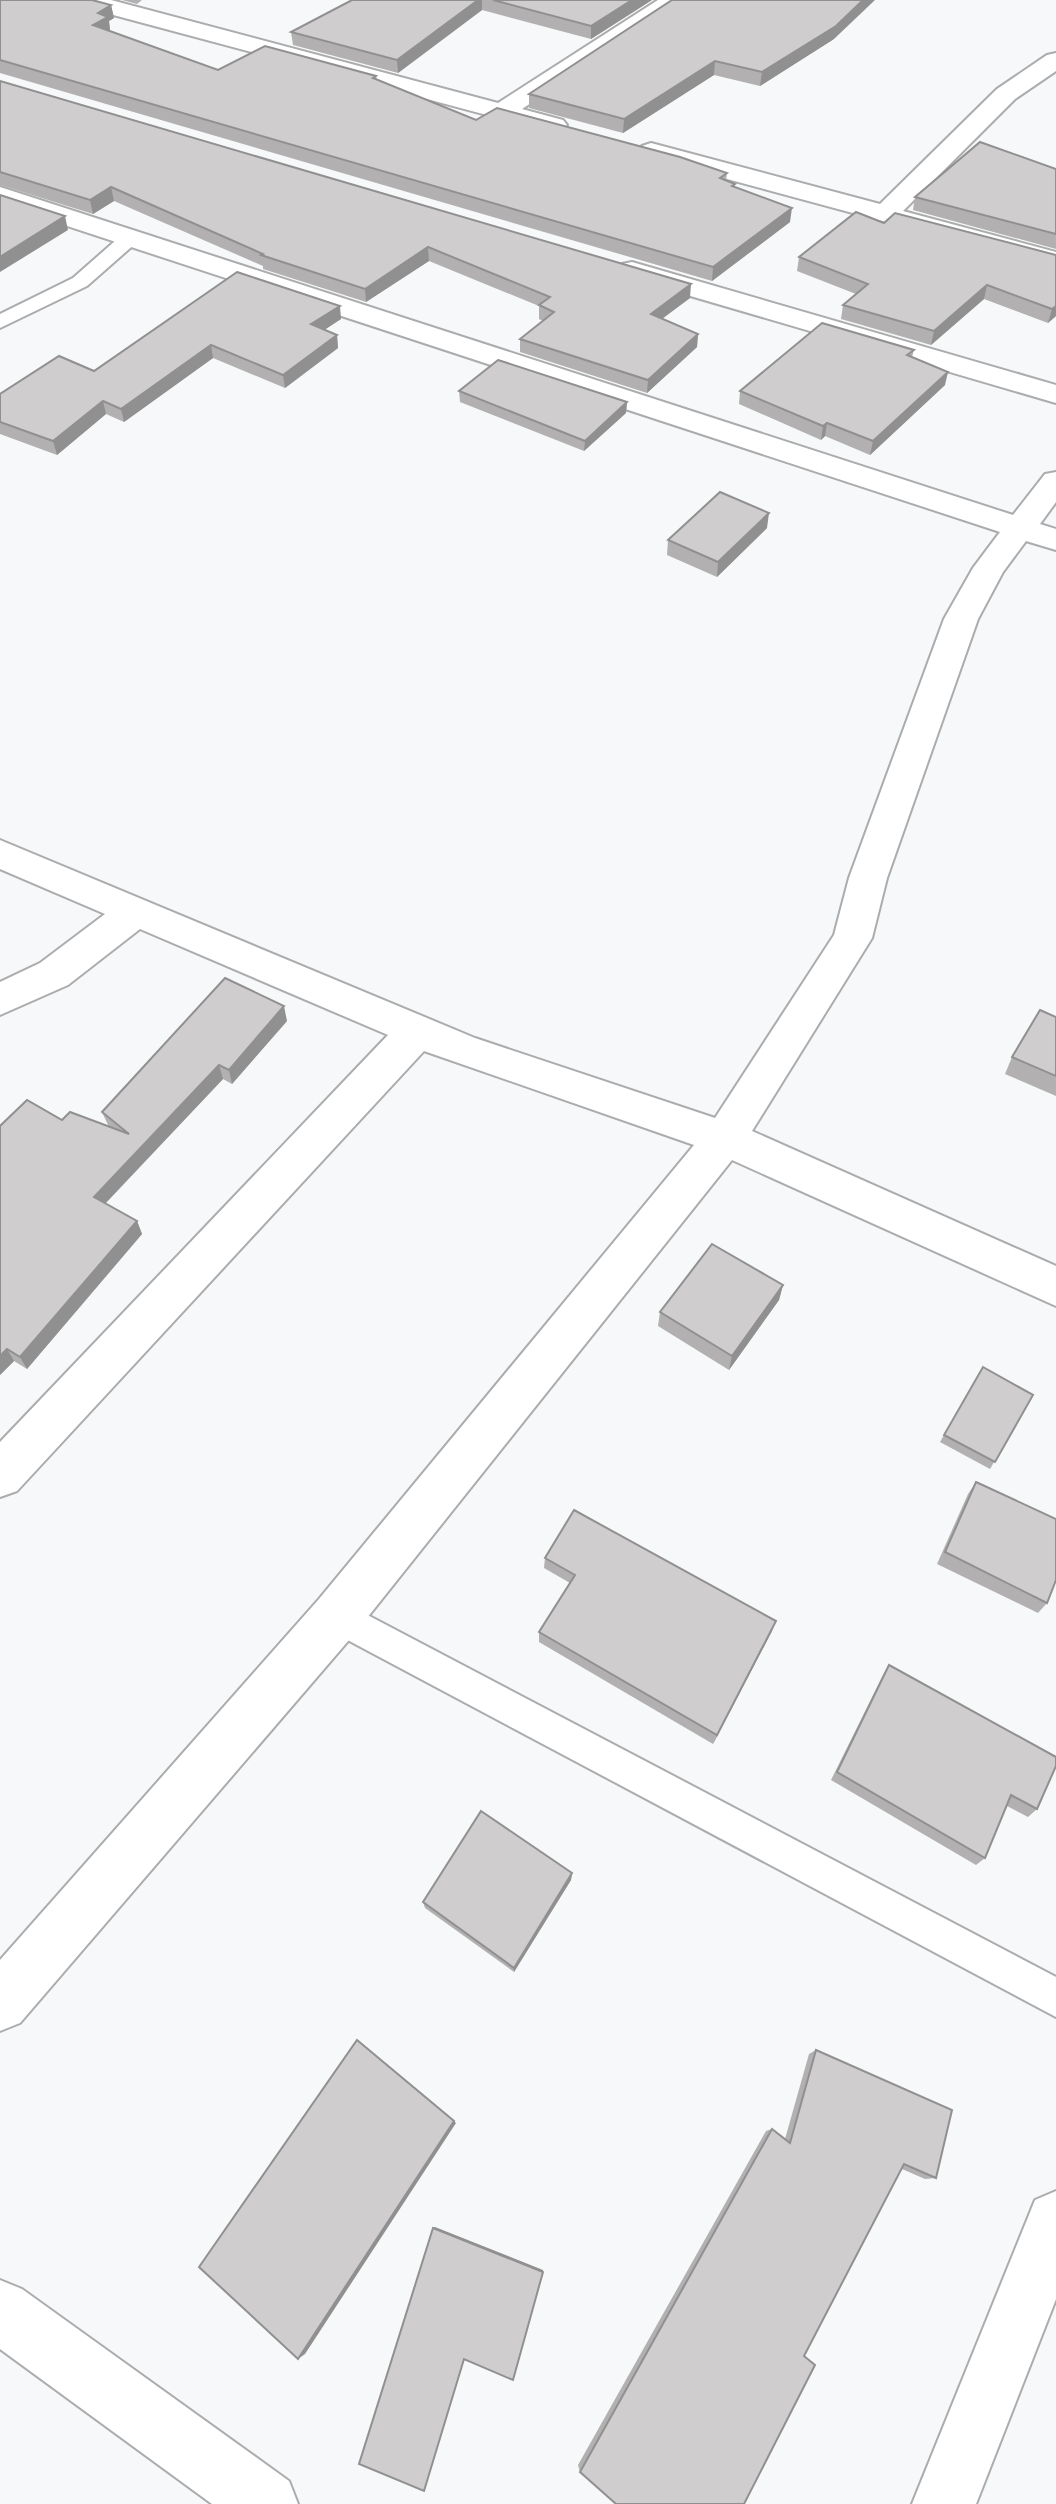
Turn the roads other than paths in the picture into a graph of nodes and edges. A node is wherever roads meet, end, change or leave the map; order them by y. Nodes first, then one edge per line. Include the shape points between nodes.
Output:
1 (84, 0) edge
2 (674, 0) edge
3 (204, 6) dead end
4 (173, 24) junction
5 (1056, 60) edge
6 (502, 111) junction
7 (577, 132) edge
8 (623, 144) edge
9 (0, 195) edge
10 (885, 214) junction
11 (130, 238) junction
12 (1056, 260) edge
13 (612, 264) edge
14 (0, 322) edge
15 (1056, 394) edge
16 (1056, 481) edge
17 (1038, 535) edge
18 (0, 854) edge
19 (137, 911) junction
20 (0, 1000) edge
21 (418, 1030) junction
22 (725, 1138) junction
23 (1056, 1287) edge
24 (0, 1475) edge
25 (337, 1616) junction
26 (1056, 1998) edge
27 (0, 2003) edge
28 (1056, 2221) edge
29 (0, 2311) edge
30 (266, 2504) edge
31 (944, 2504) edge

1 - 4 street
2 - 6 street
3 - 4 street
4 - 6 street
5 - 10 street via 1006,94
6 - 7 street
8 - 10 street
9 - 11 street
10 - 12 street
11 - 14 lane via 80,282
11 - 17 street
13 - 15 street
16 - 17 street
17 - 22 street via 989,568 961,619 868,878 853,938
18 - 19 street
19 - 20 street via 54,974
19 - 21 street
21 - 22 street
21 - 24 street
22 - 23 street
22 - 25 street
25 - 26 lane
25 - 27 street
28 - 31 street
29 - 30 street

